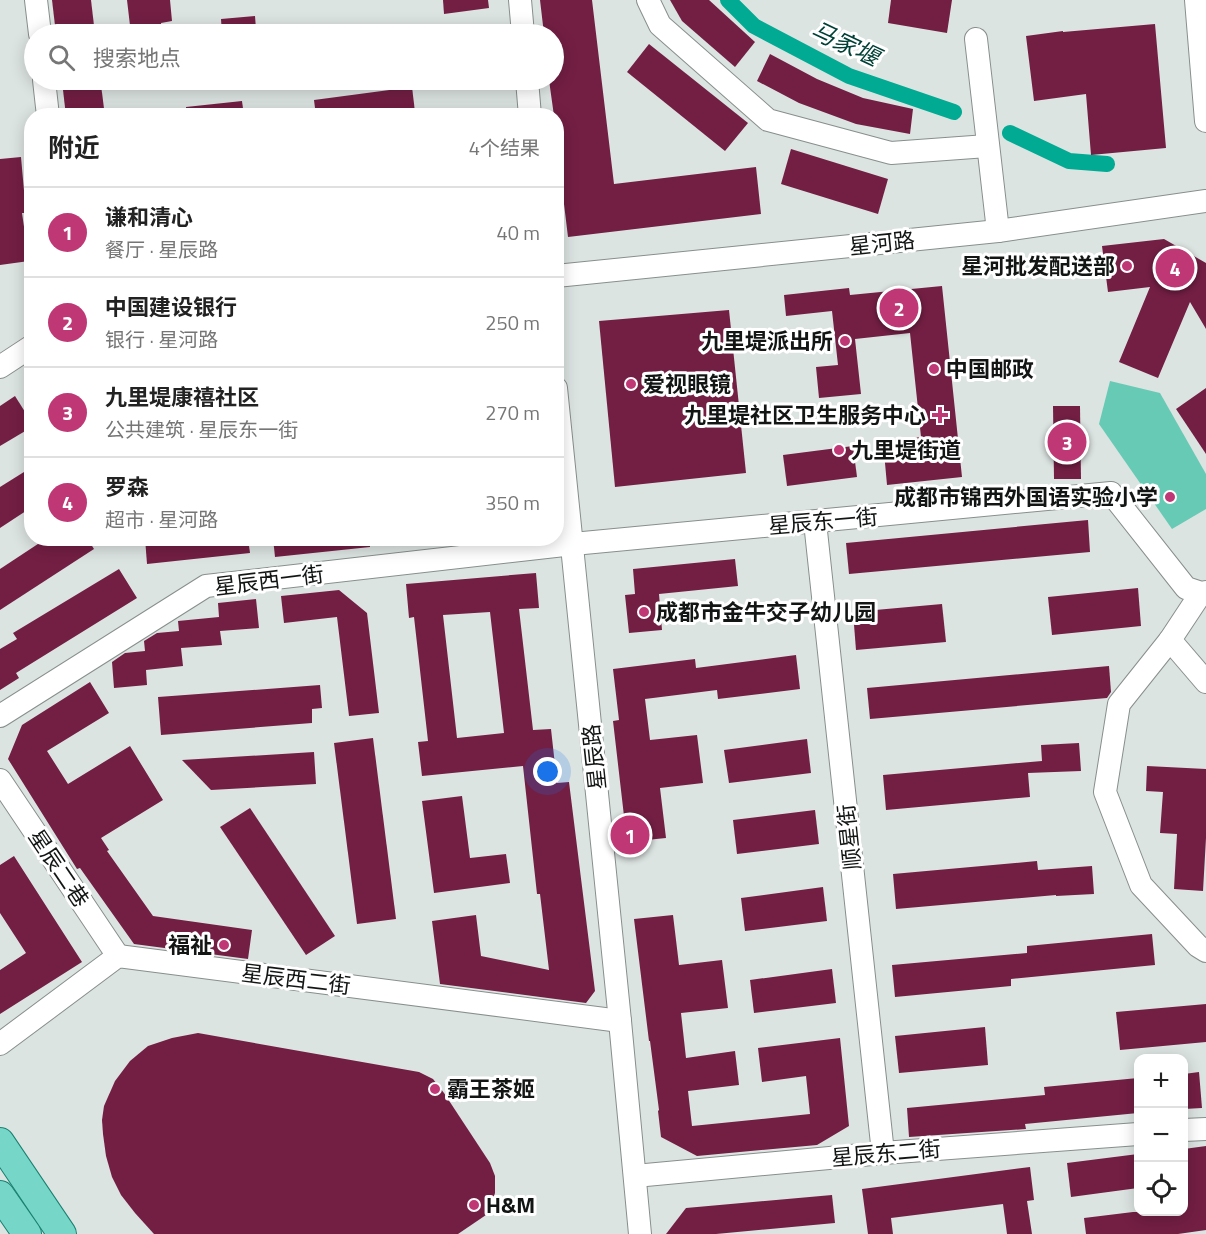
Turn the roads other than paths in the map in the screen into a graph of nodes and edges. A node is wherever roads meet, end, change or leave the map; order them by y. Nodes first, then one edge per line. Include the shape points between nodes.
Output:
1 (36, 0) edge
2 (520, 0) edge
3 (648, 0) edge
4 (1196, 0) edge
5 (39, 24) edge
6 (522, 24) edge
7 (976, 39) dead end
8 (45, 90) edge
9 (528, 90) edge
10 (47, 108) edge
11 (529, 108) edge
12 (1206, 121) edge
13 (987, 146) junction
14 (1206, 201) edge
15 (998, 231) junction
16 (564, 275) edge
17 (24, 351) edge
18 (0, 367) edge
19 (564, 461) edge
20 (815, 522) junction
21 (573, 544) junction
22 (564, 545) edge
23 (556, 546) edge
24 (1204, 592) edge
25 (1170, 640) junction
26 (1206, 682) edge
27 (0, 716) edge
28 (0, 780) edge
29 (1203, 944) edge
30 (118, 956) junction
31 (620, 1021) junction
32 (0, 1044) edge
33 (1206, 1129) edge
34 (1188, 1130) edge
35 (1134, 1134) edge
36 (0, 1142) edge
37 (883, 1153) junction
38 (635, 1176) junction
39 (0, 1195) edge
40 (27, 1234) edge
41 (62, 1234) edge
42 (640, 1234) edge

1 - 5 street
2 - 6 street
3 - 13 street via 660,25 768,120 891,153
4 - 12 street
7 - 13 street
8 - 10 street
9 - 11 street
13 - 15 street
14 - 15 street, 星河路
15 - 16 street, 星河路
17 - 18 street
19 - 21 street, 星辰路
20 - 21 street, 星辰东一街
20 - 24 street, 星辰东一街 via 1111,493 1186,588
20 - 37 street, 顺星街
21 - 22 street, 星辰西一街
21 - 31 street, 星辰路
23 - 27 street, 星辰西一街 via 206,586
24 - 25 street
25 - 26 street
25 - 29 street via 1119,704 1105,792 1141,885
28 - 30 street, 星辰二巷
30 - 31 street, 星辰西二街
30 - 32 street
31 - 38 street, 星辰路
33 - 34 street
35 - 37 street, 星辰东二街
36 - 41 main road
37 - 38 street, 星辰东二街
38 - 42 street, 星辰路
39 - 40 main road

